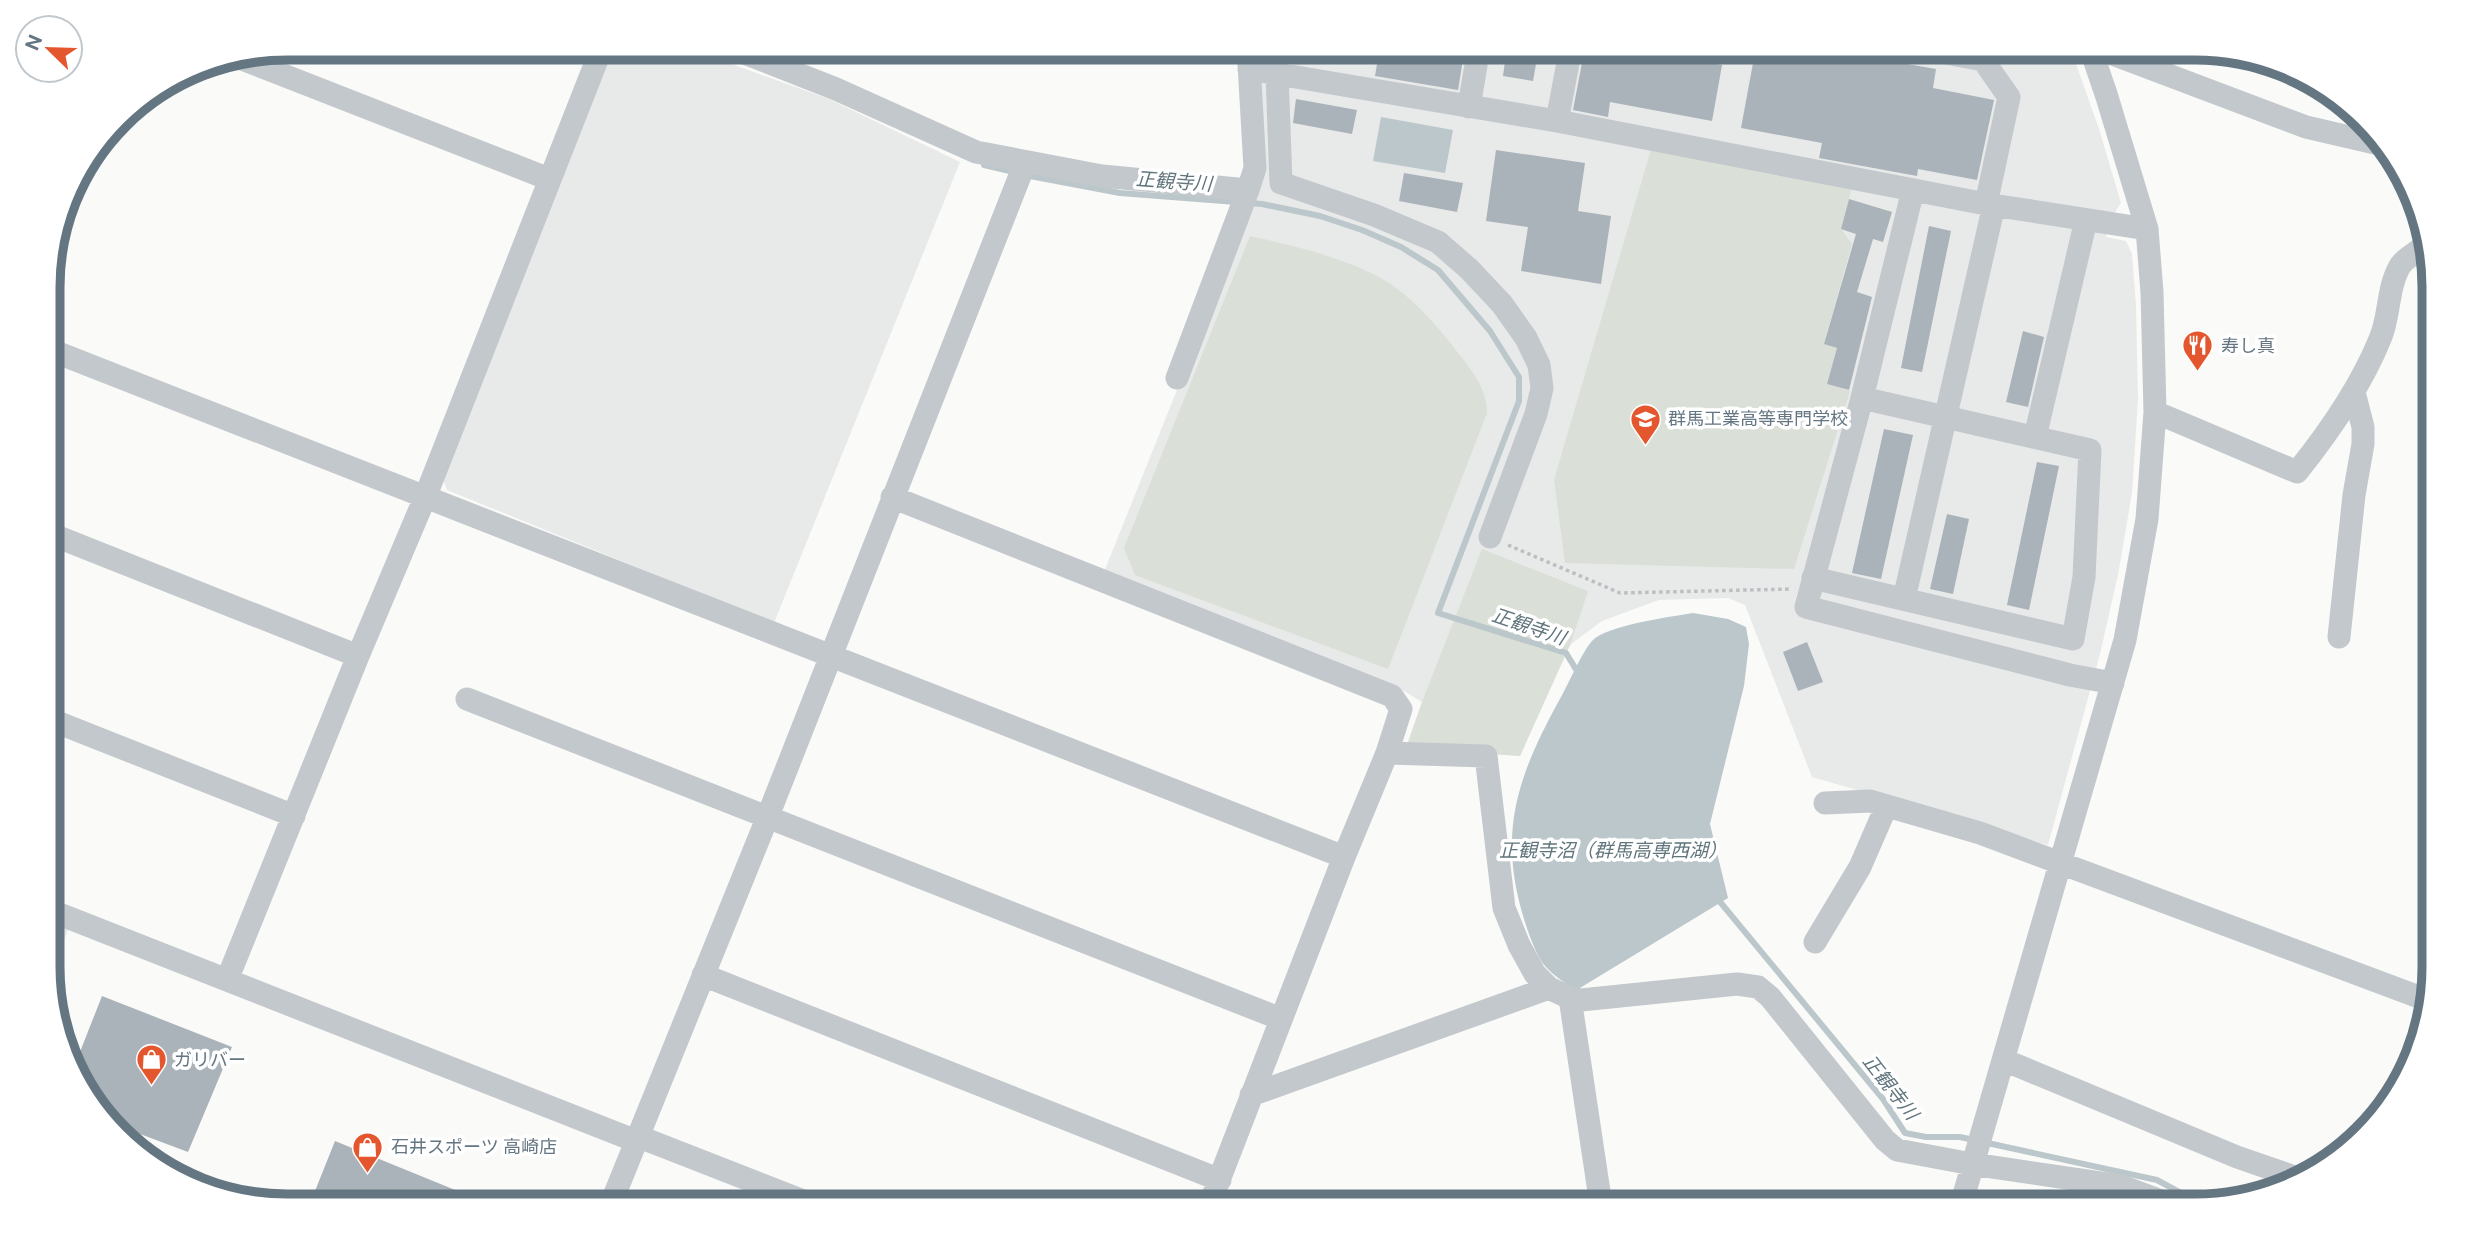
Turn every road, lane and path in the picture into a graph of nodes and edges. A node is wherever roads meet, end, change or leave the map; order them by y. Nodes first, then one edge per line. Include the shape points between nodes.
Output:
1 (597, 60) edge
2 (763, 60) edge
3 (1249, 60) edge
4 (1253, 60) edge
5 (1278, 60) edge
6 (1477, 60) edge
7 (1569, 60) edge
8 (1983, 60) edge
9 (2096, 60) edge
10 (2127, 60) edge
11 (251, 62) edge
12 (1279, 73) junction
13 (1469, 107) junction
14 (1558, 121) junction
15 (2371, 142) edge
16 (1025, 163) junction
17 (549, 179) junction
18 (1248, 190) junction
19 (1913, 190) junction
20 (1990, 205) junction
21 (2086, 219) junction
22 (2147, 229) junction
23 (2420, 251) edge
24 (60, 354) edge
25 (1177, 378) dead end
26 (2354, 392) junction
27 (1862, 398) junction
28 (2155, 412) junction
29 (1947, 416) junction
30 (2035, 437) junction
31 (426, 495) junction
32 (892, 497) junction
33 (1490, 537) joint
34 (60, 538) edge
35 (1811, 584) junction
36 (1904, 599) junction
37 (2339, 637) dead end
38 (358, 656) junction
39 (830, 656) junction
40 (2113, 683) junction
41 (467, 699) dead end
42 (60, 723) edge
43 (1387, 753) junction
44 (1825, 803) dead end
45 (1886, 807) junction
46 (294, 816) junction
47 (768, 816) junction
48 (1345, 857) junction
49 (2062, 864) junction
50 (60, 914) edge
51 (1815, 942) dead end
52 (703, 975) junction
53 (227, 980) junction
54 (1549, 988) junction
55 (1570, 998) junction
56 (2421, 998) edge
57 (1281, 1019) junction
58 (2004, 1060) junction
59 (1251, 1095) junction
60 (636, 1138) junction
61 (1972, 1164) junction
62 (2286, 1174) edge
63 (1220, 1180) junction
64 (1599, 1193) edge
65 (1964, 1193) edge
66 (2140, 1193) edge
67 (615, 1194) edge
68 (784, 1194) edge
69 (1214, 1194) edge

1 - 17 street
2 - 16 street via 976,152
3 - 18 street via 1255,168
4 - 12 street
5 - 12 street
6 - 13 street
7 - 14 street
8 - 20 street via 2009,97
9 - 22 street
10 - 15 street via 2305,127
11 - 17 street
12 - 13 street
12 - 33 street via 1281,183 1438,242 1502,304 1539,365 1542,388 1536,414
13 - 14 street
14 - 19 street
16 - 18 street via 1102,176
16 - 32 street
17 - 31 street
18 - 25 street
19 - 20 street
19 - 27 street
20 - 21 street
20 - 29 street
21 - 22 street
21 - 30 street
22 - 28 street
23 - 26 street via 2401,264 2381,337
24 - 31 street
26 - 28 street via 2297,471
26 - 37 street via 2363,444
27 - 29 street
27 - 35 street
28 - 40 street via 2147,519
29 - 30 street
29 - 36 street
30 - 36 street via 2090,450 2084,577 2073,639
31 - 38 street
31 - 39 street
32 - 39 street
32 - 43 street via 1392,696 1401,709
33 - 35 path via 1620,593
34 - 38 street
35 - 36 street
35 - 40 street via 1805,607
38 - 46 street
39 - 47 street
39 - 48 street
40 - 49 street
41 - 47 street
42 - 46 street
43 - 48 street
43 - 54 street via 1486,756 1504,908 1535,974
44 - 45 street via 1870,801
45 - 49 street via 1980,833
45 - 51 street via 1860,867
46 - 53 street
47 - 52 street
47 - 57 street
48 - 57 street
49 - 56 street
49 - 58 street
50 - 53 street
52 - 60 street
52 - 63 street
53 - 60 street
54 - 55 street
54 - 59 street
55 - 61 street via 1737,984 1758,987 1897,1150
55 - 64 street
57 - 59 street
58 - 61 street
58 - 62 street
59 - 63 street
60 - 67 street
60 - 68 street
61 - 65 street
61 - 66 street via 2121,1186
63 - 69 street

